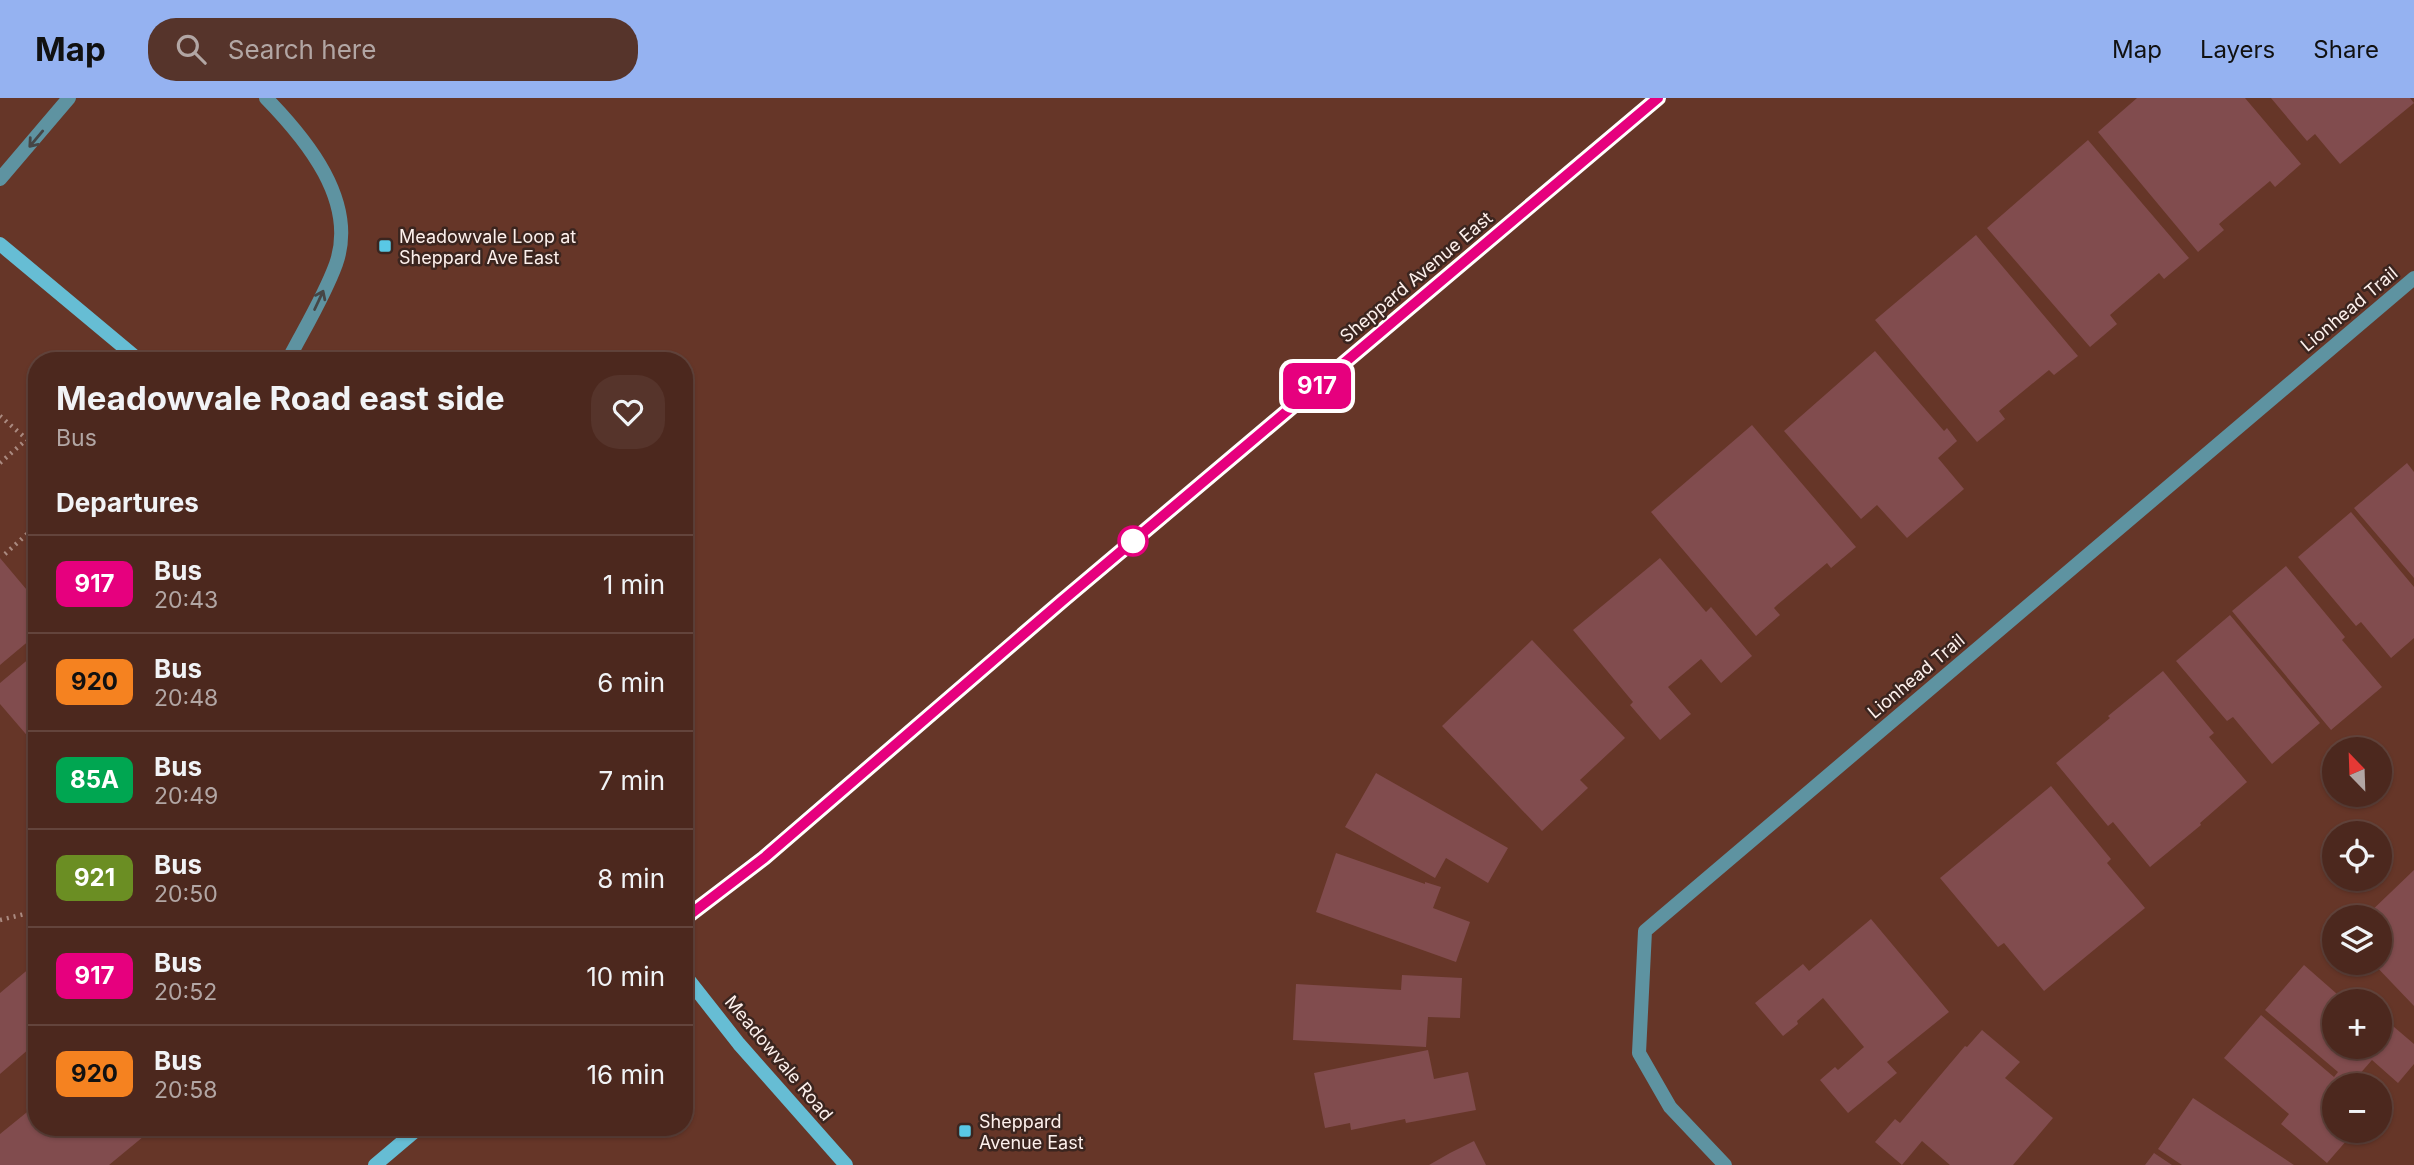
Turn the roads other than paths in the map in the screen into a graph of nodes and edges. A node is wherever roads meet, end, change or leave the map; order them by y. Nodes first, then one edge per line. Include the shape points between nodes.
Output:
1 (69, 98) edge
2 (266, 98) edge
3 (1658, 98) edge
4 (0, 179) edge
5 (0, 244) edge
6 (2414, 278) edge
7 (129, 352) edge
8 (292, 352) edge
9 (693, 912) edge
10 (693, 986) edge
11 (409, 1136) edge
12 (375, 1165) edge
13 (846, 1165) edge
14 (1726, 1165) edge

1 -> 4 street
8 -> 2 street via 337,261 338,207 323,169
3 - 9 main road, Sheppard Avenue East via 764,858
5 - 7 main road
6 - 14 street, Lionhead Trail via 1645,931 1639,1053 1670,1107
10 - 13 main road, Meadowvale Road
11 - 12 main road

